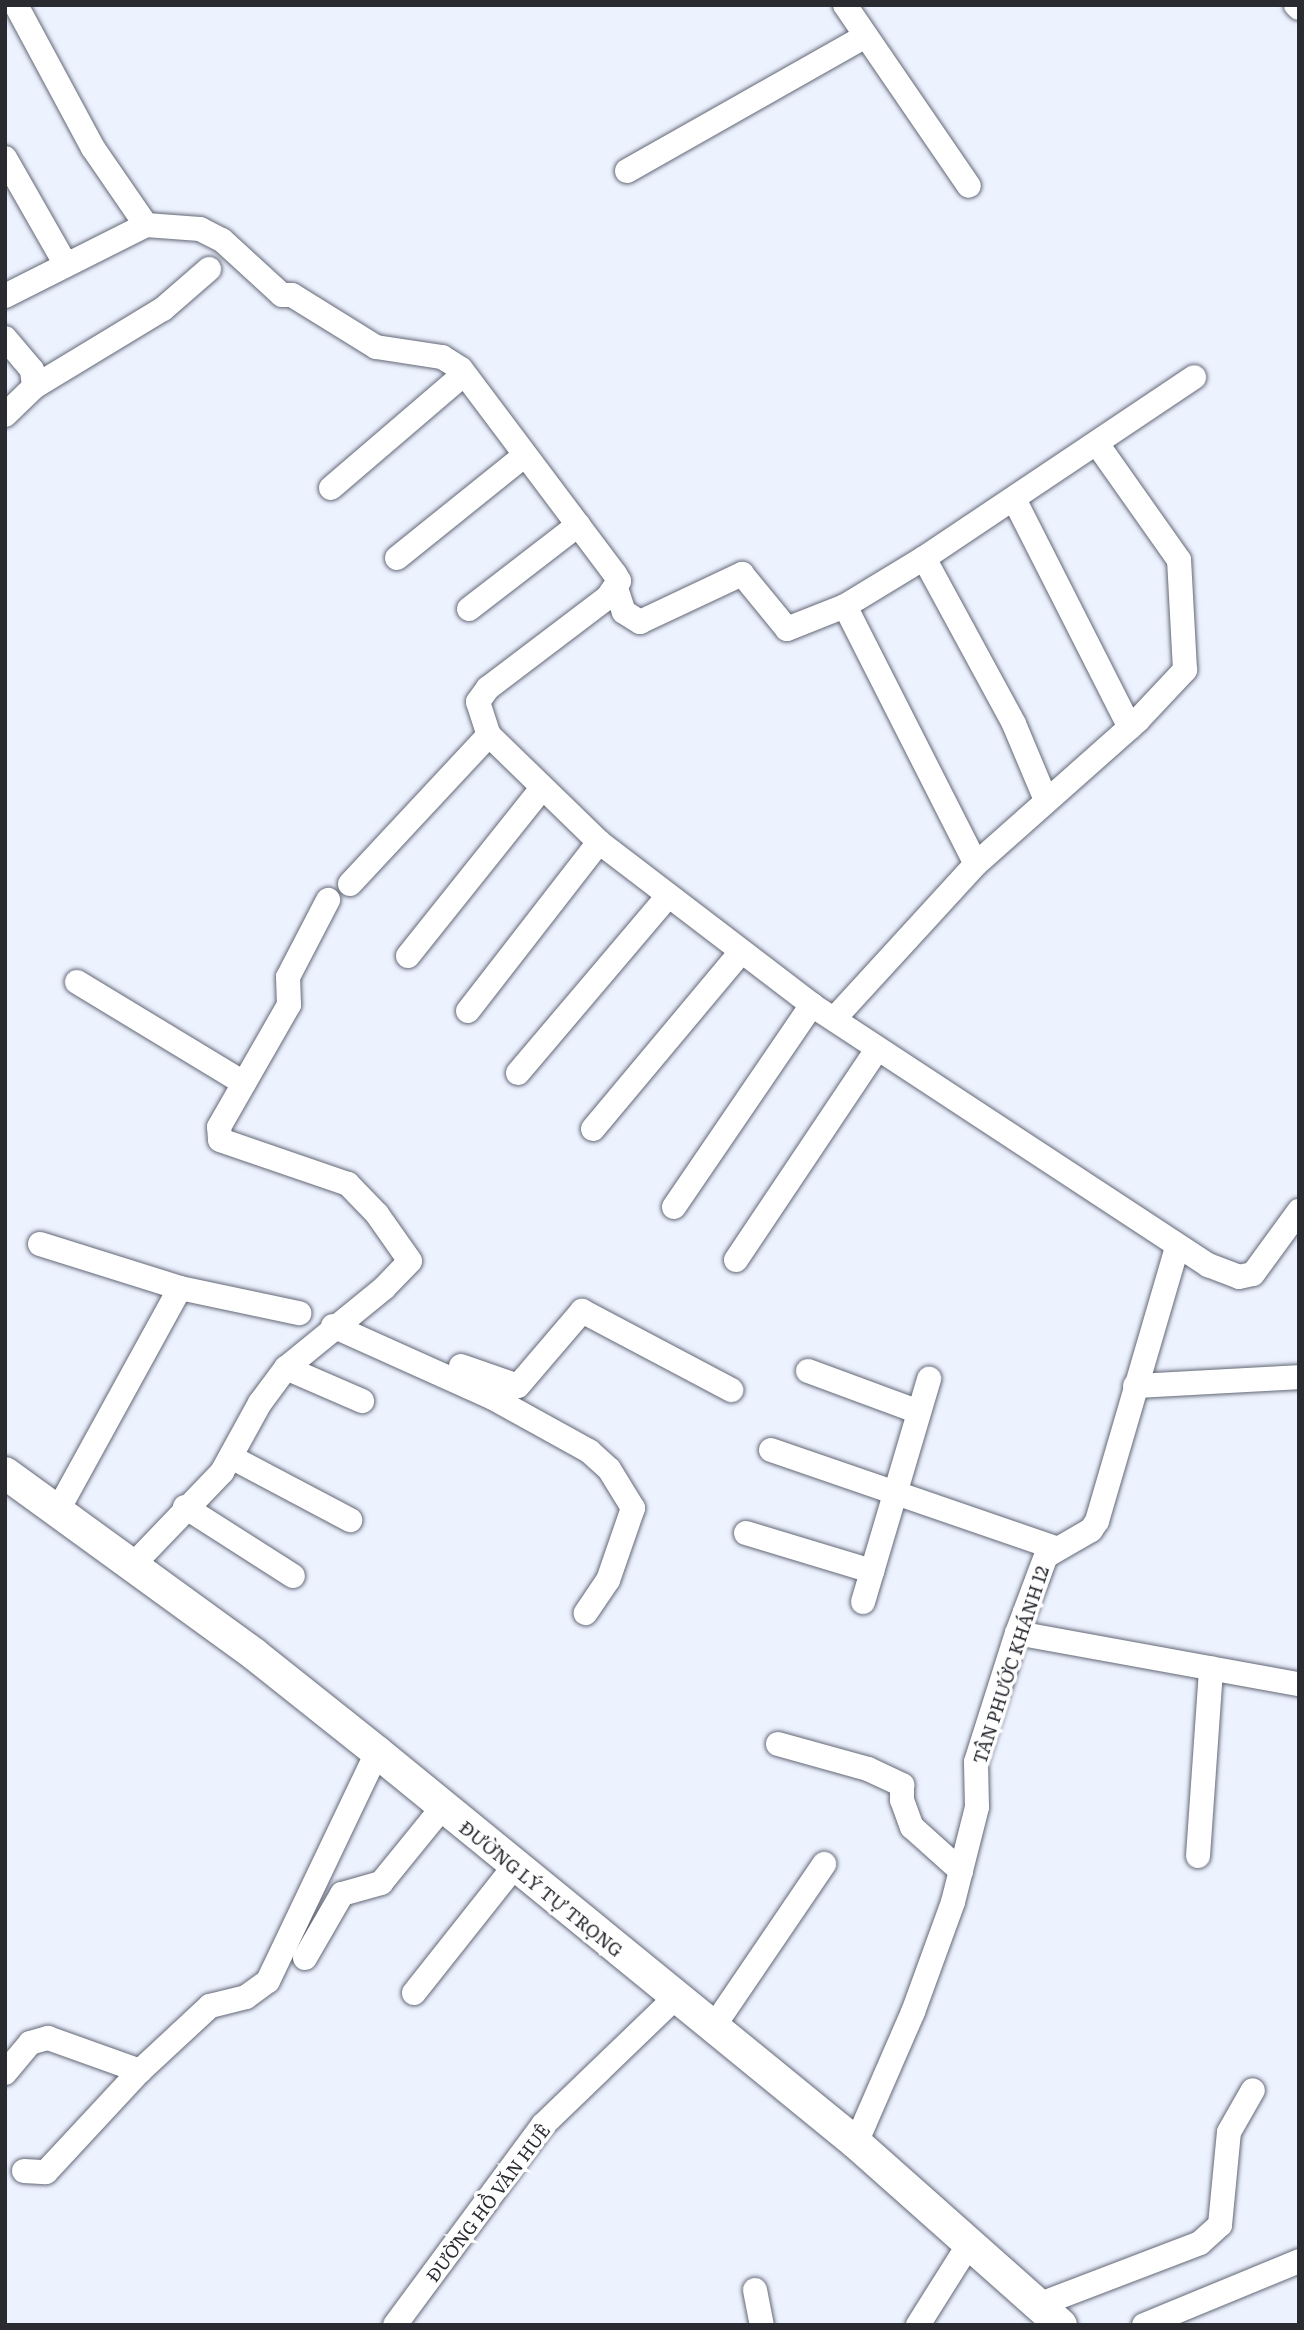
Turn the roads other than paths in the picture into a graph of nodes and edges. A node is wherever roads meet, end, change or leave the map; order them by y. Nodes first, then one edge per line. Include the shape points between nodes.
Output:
1 (845, 5) edge
2 (15, 18) edge
3 (866, 36) junction
4 (5, 158) edge
5 (627, 171) dead end
6 (969, 186) dead end
7 (146, 225) junction
8 (66, 265) junction
9 (209, 269) dead end
10 (5, 296) edge
11 (5, 338) edge
12 (464, 374) junction
13 (1194, 377) dead end
14 (34, 387) junction
15 (5, 415) edge
16 (1098, 445) junction
17 (525, 455) junction
18 (331, 488) dead end
19 (1015, 501) junction
20 (578, 525) junction
21 (397, 558) dead end
22 (924, 558) junction
23 (616, 588) junction
24 (845, 606) junction
25 (469, 609) dead end
26 (1130, 728) junction
27 (489, 736) junction
28 (542, 788) junction
29 (1046, 800) junction
30 (598, 842) junction
31 (976, 864) junction
32 (350, 884) dead end
33 (668, 896) junction
34 (328, 900) dead end
35 (741, 952) junction
36 (408, 956) dead end
37 (77, 982) dead end
38 (812, 1004) junction
39 (468, 1011) dead end
40 (834, 1019) junction
41 (877, 1049) junction
42 (519, 1073) dead end
43 (244, 1083) junction
44 (593, 1129) dead end
45 (674, 1207) dead end
46 (1299, 1211) edge
47 (40, 1244) dead end
48 (1177, 1248) junction
49 (736, 1260) dead end
50 (180, 1288) junction
51 (299, 1313) dead end
52 (339, 1320) junction
53 (286, 1368) junction
54 (808, 1371) dead end
55 (1299, 1377) edge
56 (929, 1379) dead end
57 (1135, 1387) junction
58 (731, 1390) dead end
59 (362, 1401) dead end
60 (919, 1412) junction
61 (771, 1450) dead end
62 (231, 1457) junction
63 (5, 1473) edge
64 (896, 1490) junction
65 (186, 1507) junction
66 (58, 1510) junction
67 (350, 1520) dead end
68 (746, 1533) dead end
69 (1056, 1548) junction
70 (132, 1566) junction
71 (872, 1571) junction
72 (293, 1576) dead end
73 (863, 1602) dead end
74 (586, 1613) dead end
75 (1017, 1633) junction
76 (1211, 1668) junction
77 (1299, 1684) edge
78 (778, 1744) dead end
79 (377, 1752) junction
80 (442, 1808) junction
81 (1198, 1856) dead end
82 (824, 1864) dead end
83 (514, 1867) junction
84 (961, 1871) junction
85 (304, 1958) dead end
86 (414, 1993) dead end
87 (676, 1997) junction
88 (714, 2026) junction
89 (140, 2071) junction
90 (5, 2073) edge
91 (1253, 2090) dead end
92 (856, 2143) junction
93 (24, 2171) dead end
94 (969, 2244) junction
95 (1299, 2261) edge
96 (755, 2290) dead end
97 (1049, 2315) edge
98 (396, 2325) edge
99 (762, 2325) edge
100 (918, 2325) edge
101 (1144, 2325) edge

1 - 3 street
2 - 7 street via 93,148
3 - 5 street
3 - 6 street
4 - 8 street
7 - 8 street
7 - 12 street via 200,229 222,240 282,295 292,295 376,347 442,357
8 - 10 street
9 - 14 street via 163,309
11 - 14 street via 32,370
12 - 17 street
12 - 18 street
13 - 16 street
14 - 15 street
16 - 19 street
16 - 26 street via 1179,560 1184,587 1185,670
17 - 20 street
17 - 21 street
19 - 22 street
19 - 26 street
20 - 23 street via 615,574
20 - 25 street
22 - 24 street
22 - 29 street via 1014,724
23 - 24 street via 624,612 639,622 743,574 787,629
23 - 27 street via 488,688 478,702
24 - 31 street
26 - 29 street
27 - 28 street
27 - 32 street
28 - 30 street
28 - 36 street
29 - 31 street
30 - 33 street
30 - 39 street
31 - 40 street
33 - 35 street
33 - 42 street
34 - 43 street via 288,977 289,1005
35 - 38 street
35 - 44 street
37 - 43 street
38 - 40 street
38 - 45 street
40 - 41 street
41 - 48 street via 1136,1214
41 - 49 street
43 - 52 street via 219,1127 220,1140 348,1184 377,1214 410,1261 384,1288
46 - 48 street via 1253,1274 1239,1277
47 - 50 street
48 - 57 street, TÂN PHƯỚC KHÁNH 12
50 - 51 street
50 - 66 street
52 - 53 street
52 - 58 street via 518,1386 582,1311
52 - 74 street via 493,1398 589,1451 609,1469 633,1508 608,1580
53 - 59 street
53 - 62 street via 260,1403
54 - 60 street
55 - 57 street
56 - 60 street
57 - 69 street, TÂN PHƯỚC KHÁNH 12 via 1097,1521 1091,1530
60 - 64 street
61 - 64 street
62 - 65 street
62 - 67 street
63 - 66 main road, ĐƯỜNG LÝ TỰ TRỌNG
64 - 69 street
64 - 71 street
65 - 70 street
65 - 72 street
66 - 70 main road, ĐƯỜNG LÝ TỰ TRỌNG
68 - 71 street
69 - 75 street, TÂN PHƯỚC KHÁNH 12 via 1046,1556
70 - 79 main road, ĐƯỜNG LÝ TỰ TRỌNG
71 - 73 street
75 - 76 street
75 - 84 street, TÂN PHƯỚC KHÁNH 12 via 976,1762 977,1807
76 - 77 street
76 - 81 street
78 - 84 street via 868,1769 902,1785 912,1827
79 - 80 main road, ĐƯỜNG LÝ TỰ TRỌNG
79 - 89 street via 268,1981 246,1997 210,2006
80 - 83 main road, ĐƯỜNG LÝ TỰ TRỌNG
80 - 85 street via 382,1883 342,1894
82 - 88 street
83 - 86 street
83 - 87 main road, ĐƯỜNG LÝ TỰ TRỌNG
84 - 92 street, TÂN PHƯỚC KHÁNH 12 via 913,2012
87 - 88 main road, ĐƯỜNG LÝ TỰ TRỌNG
87 - 98 street, ĐƯỜNG HỒ VĂN HUÊ via 543,2125
88 - 92 main road, ĐƯỜNG LÝ TỰ TRỌNG
89 - 90 street via 48,2038 30,2043
89 - 93 street via 46,2172
91 - 97 street via 1229,2132 1220,2225 1200,2243
92 - 94 main road, ĐƯỜNG LÝ TỰ TRỌNG
94 - 97 main road, ĐƯỜNG LÝ TỰ TRỌNG
94 - 100 street
95 - 101 street
96 - 99 street

